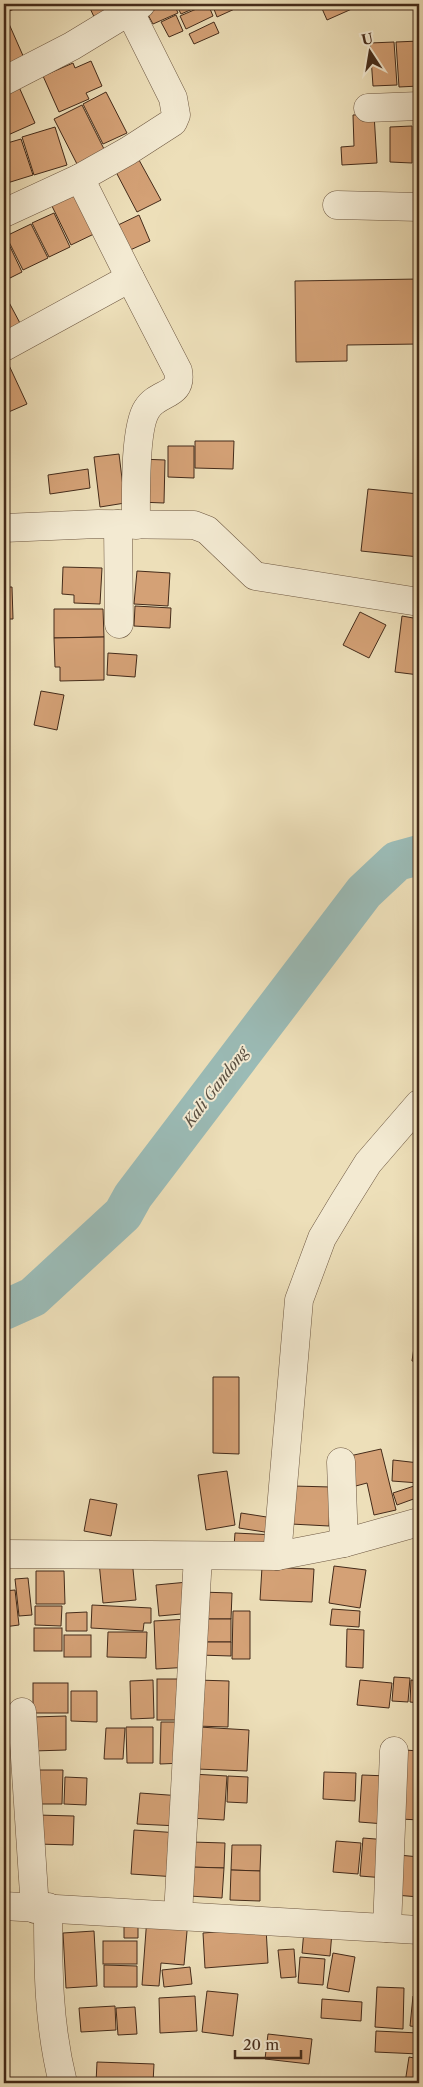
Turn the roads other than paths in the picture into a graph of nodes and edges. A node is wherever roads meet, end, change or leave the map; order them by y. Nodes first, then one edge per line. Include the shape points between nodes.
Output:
1 (132, 6) edge
2 (4, 81) edge
3 (419, 106) edge
4 (368, 108) dead end
5 (80, 178) junction
6 (337, 205) dead end
7 (419, 207) edge
8 (4, 213) edge
9 (130, 278) junction
10 (4, 347) edge
11 (127, 525) junction
12 (4, 528) edge
13 (419, 602) edge
14 (119, 624) dead end
15 (419, 1104) edge
16 (341, 1462) dead end
17 (419, 1522) edge
18 (344, 1543) junction
19 (4, 1554) edge
20 (198, 1556) junction
21 (277, 1556) junction
22 (22, 1712) dead end
23 (394, 1751) dead end
24 (4, 1906) edge
25 (42, 1908) junction
26 (178, 1915) junction
27 (387, 1928) junction
28 (419, 1930) edge
29 (63, 2083) edge

1 - 2 street via 72,46
1 - 5 street via 174,98 176,115 172,122 128,151
3 - 4 street
5 - 8 street
5 - 9 street
6 - 7 street
9 - 10 street
9 - 11 street via 180,380 176,388 146,410
11 - 12 street
11 - 13 street via 194,526 207,530 255,576
11 - 14 street
15 - 21 street via 368,1163 343,1203 322,1238 299,1300
16 - 18 street
17 - 18 street
18 - 21 street
19 - 20 street
20 - 21 street
20 - 26 street
22 - 25 street
23 - 27 street
24 - 25 street
25 - 26 street
25 - 29 street via 50,2014
26 - 27 street
27 - 28 street

